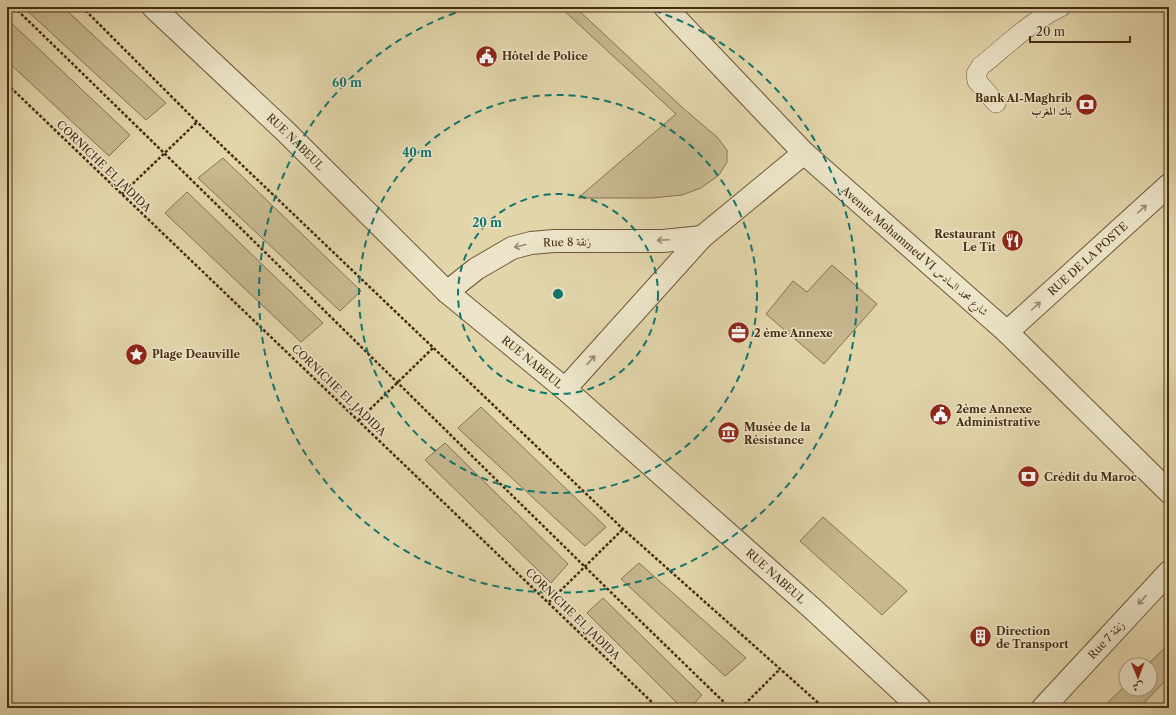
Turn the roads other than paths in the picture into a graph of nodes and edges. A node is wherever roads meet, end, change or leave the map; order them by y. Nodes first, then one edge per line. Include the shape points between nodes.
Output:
1 (153, 7) edge
2 (665, 7) edge
3 (1061, 7) edge
4 (996, 103) dead end
5 (804, 154) junction
6 (1169, 185) edge
7 (702, 236) junction
8 (447, 292) junction
9 (1007, 332) junction
10 (565, 389) junction
11 (1169, 492) edge
12 (1169, 572) edge
13 (920, 708) edge
14 (1043, 708) edge

1 - 8 street, RUE NABEUL via 285,131
2 - 5 street, Avenue Mohammed VI شارع محمد السادس
3 - 4 lane via 1032,25 981,66 976,74 977,81
5 - 7 street
5 - 9 street, Avenue Mohammed VI شارع محمد السادس
9 -> 6 street, RUE DE LA POSTE
7 -> 8 street, Rue 8 زنقة via 663,240 531,243 512,248 476,269
10 -> 7 street
8 - 10 street, RUE NABEUL
9 - 11 street, Avenue Mohammed VI شارع محمد السادس
10 - 13 street, RUE NABEUL via 814,610
12 -> 14 street, Rue 7 زنقة

